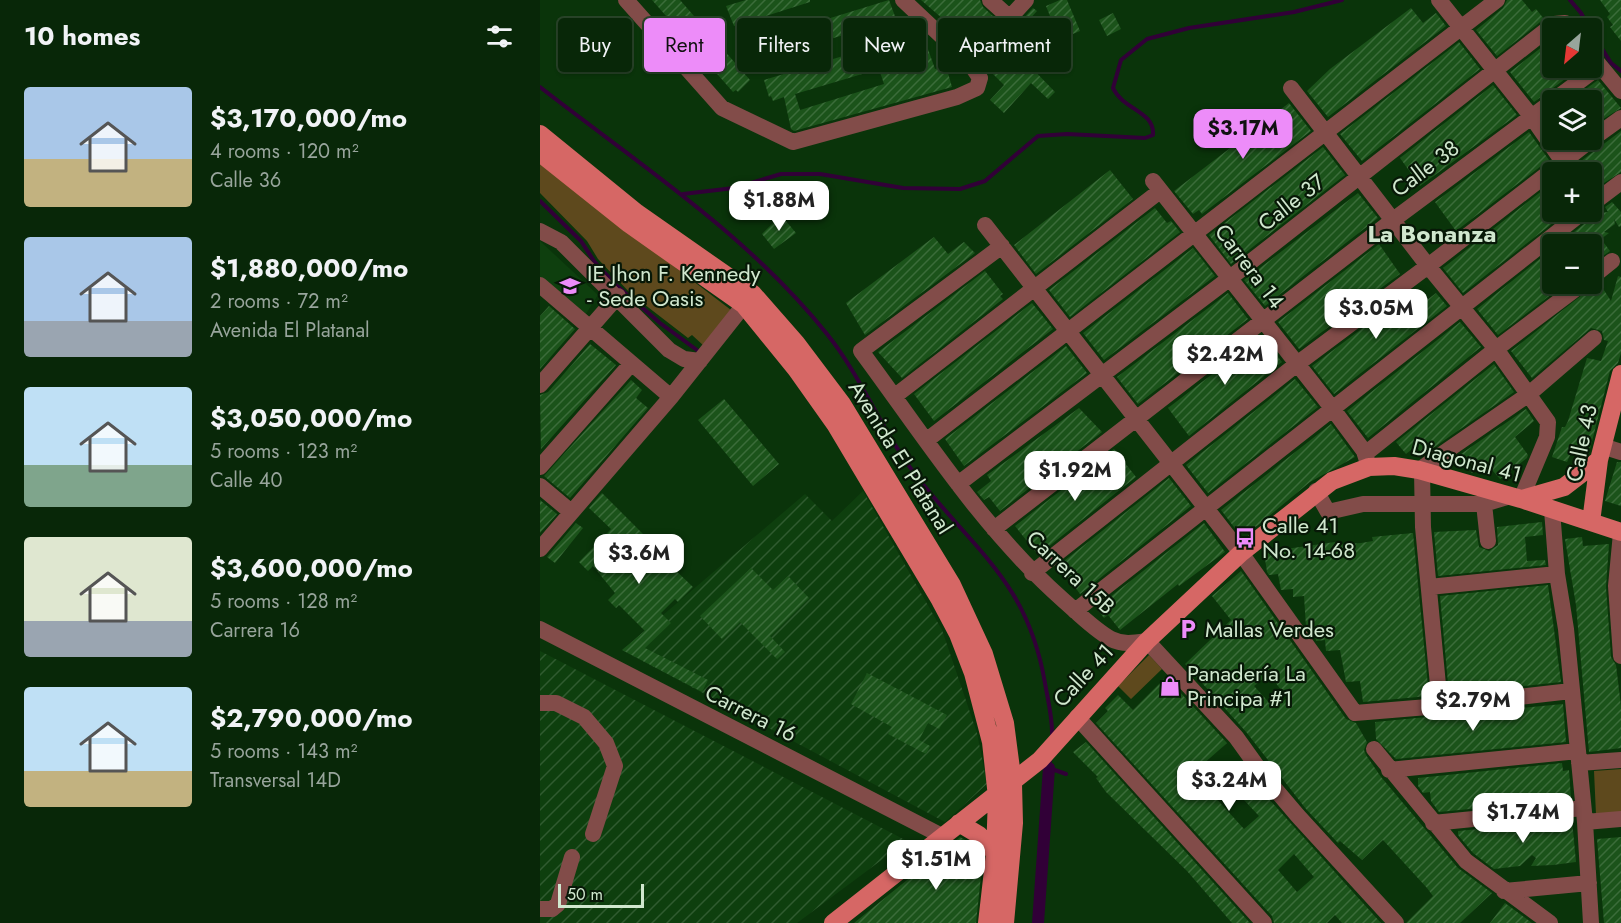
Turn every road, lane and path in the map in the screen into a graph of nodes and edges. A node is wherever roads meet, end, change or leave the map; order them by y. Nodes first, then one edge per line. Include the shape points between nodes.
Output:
1 (627, 0) edge
2 (903, 0) edge
3 (990, 0) edge
4 (1026, 0) edge
5 (1439, 0) edge
6 (1497, 0) edge
7 (1010, 18) joint
8 (1462, 28) junction
9 (938, 33) edge
10 (1542, 34) edge
11 (1602, 68) edge
12 (1496, 71) junction
13 (976, 72) edge
14 (1576, 78) edge
15 (1291, 88) dead end
16 (1621, 91) edge
17 (1531, 116) junction
18 (1621, 118) edge
19 (1602, 131) edge
20 (1327, 133) junction
21 (540, 134) edge
22 (1581, 150) edge
23 (540, 153) edge
24 (1562, 162) edge
25 (1570, 162) edge
26 (1360, 176) junction
27 (1621, 182) edge
28 (1542, 184) edge
29 (1602, 196) edge
30 (1393, 220) junction
31 (1568, 222) edge
32 (985, 225) dead end
33 (540, 231) edge
34 (1194, 231) junction
35 (1002, 246) junction
36 (1612, 261) dead end
37 (1428, 266) junction
38 (1602, 269) edge
39 (1230, 278) junction
40 (1036, 290) junction
41 (543, 294) edge
42 (1569, 294) edge
43 (618, 296) junction
44 (744, 305) junction
45 (1461, 307) junction
46 (1262, 321) junction
47 (588, 327) junction
48 (1069, 332) junction
49 (1594, 338) dead end
50 (1496, 349) junction
51 (700, 361) junction
52 (631, 364) junction
53 (1296, 364) junction
54 (1621, 374) edge
55 (1104, 375) junction
56 (540, 385) edge
57 (1529, 394) junction
58 (895, 396) junction
59 (1618, 397) edge
60 (671, 398) junction
61 (1332, 408) junction
62 (1137, 419) junction
63 (927, 440) junction
64 (1621, 452) edge
65 (1600, 453) junction
66 (1367, 460) junction
67 (1171, 463) junction
68 (540, 467) edge
69 (1421, 471) junction
70 (958, 484) junction
71 (540, 486) edge
72 (1316, 492) junction
73 (1515, 498) junction
74 (1423, 504) junction
75 (1484, 504) junction
76 (1205, 508) junction
77 (1552, 510) junction
78 (571, 512) junction
79 (1591, 522) junction
80 (994, 529) junction
81 (1621, 532) edge
82 (1488, 541) dead end
83 (540, 549) edge
84 (1241, 553) junction
85 (1032, 573) junction
86 (1557, 574) junction
87 (1429, 587) junction
88 (1075, 611) junction
89 (540, 629) edge
90 (1147, 641) junction
91 (1621, 656) edge
92 (1571, 691) junction
93 (540, 704) edge
94 (1440, 706) junction
95 (1077, 717) junction
96 (1374, 749) dead end
97 (1579, 757) junction
98 (1621, 760) edge
99 (1389, 770) junction
100 (1014, 784) junction
101 (996, 797) junction
102 (1584, 815) junction
103 (1621, 819) edge
104 (959, 823) junction
105 (1433, 823) junction
106 (593, 834) dead end
107 (942, 836) junction
108 (995, 853) junction
109 (572, 857) dead end
110 (1588, 883) junction
111 (1504, 891) junction
112 (540, 909) edge
113 (837, 922) edge
114 (987, 923) edge
115 (1005, 923) edge
116 (1264, 923) edge
117 (1396, 923) edge
118 (1550, 923) edge
119 (1591, 923) edge

1 - 13 street via 722,108 788,141 801,142 975,91 980,78
2 - 9 street
3 - 7 street
4 - 7 street
5 - 8 street
6 - 8 street
8 - 12 street
8 - 20 street
10 - 12 street, Calle 37
11 - 16 street
12 - 17 street
12 - 26 street, Calle 37
14 - 17 street, Calle 38
15 - 20 street
17 - 24 street
17 - 30 street, Calle 38
18 - 19 street
20 - 26 street
20 - 34 street
21 - 100 main road, Avenida El Platanal via 637,213 753,294 842,404 952,585 972,625 1002,712
22 - 25 street
23 - 44 main road, Avenida El Platanal via 629,224
26 - 30 street
26 - 39 street, Calle 37
27 - 29 street
28 - 37 street
30 - 37 street
30 - 46 street, Calle 38
31 - 45 street
32 - 35 street
33 - 43 street via 561,242
34 - 39 street, Carrera 14
34 - 40 street, Carrera 14 via 1157,186
34 - 48 street
35 - 40 street
35 - 58 street, Carrera 15B via 861,351
36 - 38 street
37 - 45 street
37 - 53 street
39 - 46 street, Carrera 14
39 - 55 street, Calle 37
40 - 48 street
40 - 58 street
41 - 47 street
42 - 50 street, Calle 41
43 - 47 street
43 - 51 street via 669,350 684,359
44 - 51 street
44 - 101 main road, Avenida El Platanal via 835,424 945,608 983,705
45 - 50 street
45 - 61 street
46 - 53 street, Carrera 14
46 - 62 street, Calle 38
47 - 52 street
47 - 56 street
48 - 55 street
48 - 63 street
49 - 57 street
50 - 57 street
50 - 66 street, Calle 41
51 - 60 street
52 - 60 street
52 - 68 street
53 - 61 street, Carrera 14
53 - 67 street
54 - 59 main road, Calle 43
55 - 62 street
55 - 70 street, Calle 37
57 - 69 street
57 - 73 street via 1549,429
58 - 63 street, Carrera 15B
59 - 65 main road, Calle 43
60 - 78 street
61 - 66 street, Carrera 14
61 - 76 street
62 - 67 street
62 - 80 street, Calle 38
63 - 70 street, Carrera 15B
64 - 65 street
65 - 73 main road via 1564,487
65 - 79 main road, Calle 43
66 - 69 main road, Diagonal 41
66 - 72 main road, Calle 41
67 - 76 street
67 - 85 street
69 - 73 main road, Diagonal 41
69 - 74 street
70 - 80 street, Carrera 15B
71 - 78 street
72 - 74 street via 1328,512 1363,504
72 - 84 main road, Calle 41
73 - 75 street
73 - 77 main road, Diagonal 41
74 - 75 street
74 - 87 street
75 - 82 street
76 - 84 street
76 - 88 street
77 - 79 main road
77 - 86 street
78 - 83 street
79 - 81 main road
80 - 85 street, Carrera 15B
81 - 91 street via 1616,586
84 - 90 main road, Calle 41
84 - 94 street via 1354,713
85 - 88 street, Carrera 15B
86 - 87 street
86 - 92 street
87 - 94 street
88 - 90 street, Carrera 15B via 1112,639 1128,644
89 - 107 street, Carrera 16
90 - 95 main road, Calle 41
90 - 117 street via 1236,737 1284,800
92 - 94 street
92 - 97 street
93 - 106 street via 556,703 584,717 606,742 615,766
95 - 100 main road, Calle 41
95 - 116 street
96 - 99 street
97 - 98 street
97 - 99 street
97 - 102 street
99 - 105 street
100 - 101 main road, Calle 41
100 - 115 main road, Avenida El Platanal
101 - 104 main road, Calle 41
101 - 108 main road, Avenida El Platanal
102 - 103 street
102 - 105 street
102 - 110 street
104 - 107 main road, Calle 41
104 - 108 main road via 979,835
105 - 111 street via 1466,861
107 - 113 main road, Calle 41
108 - 114 main road, Avenida El Platanal
109 - 112 street via 558,904 552,909
110 - 111 street
110 - 119 street
111 - 118 street

